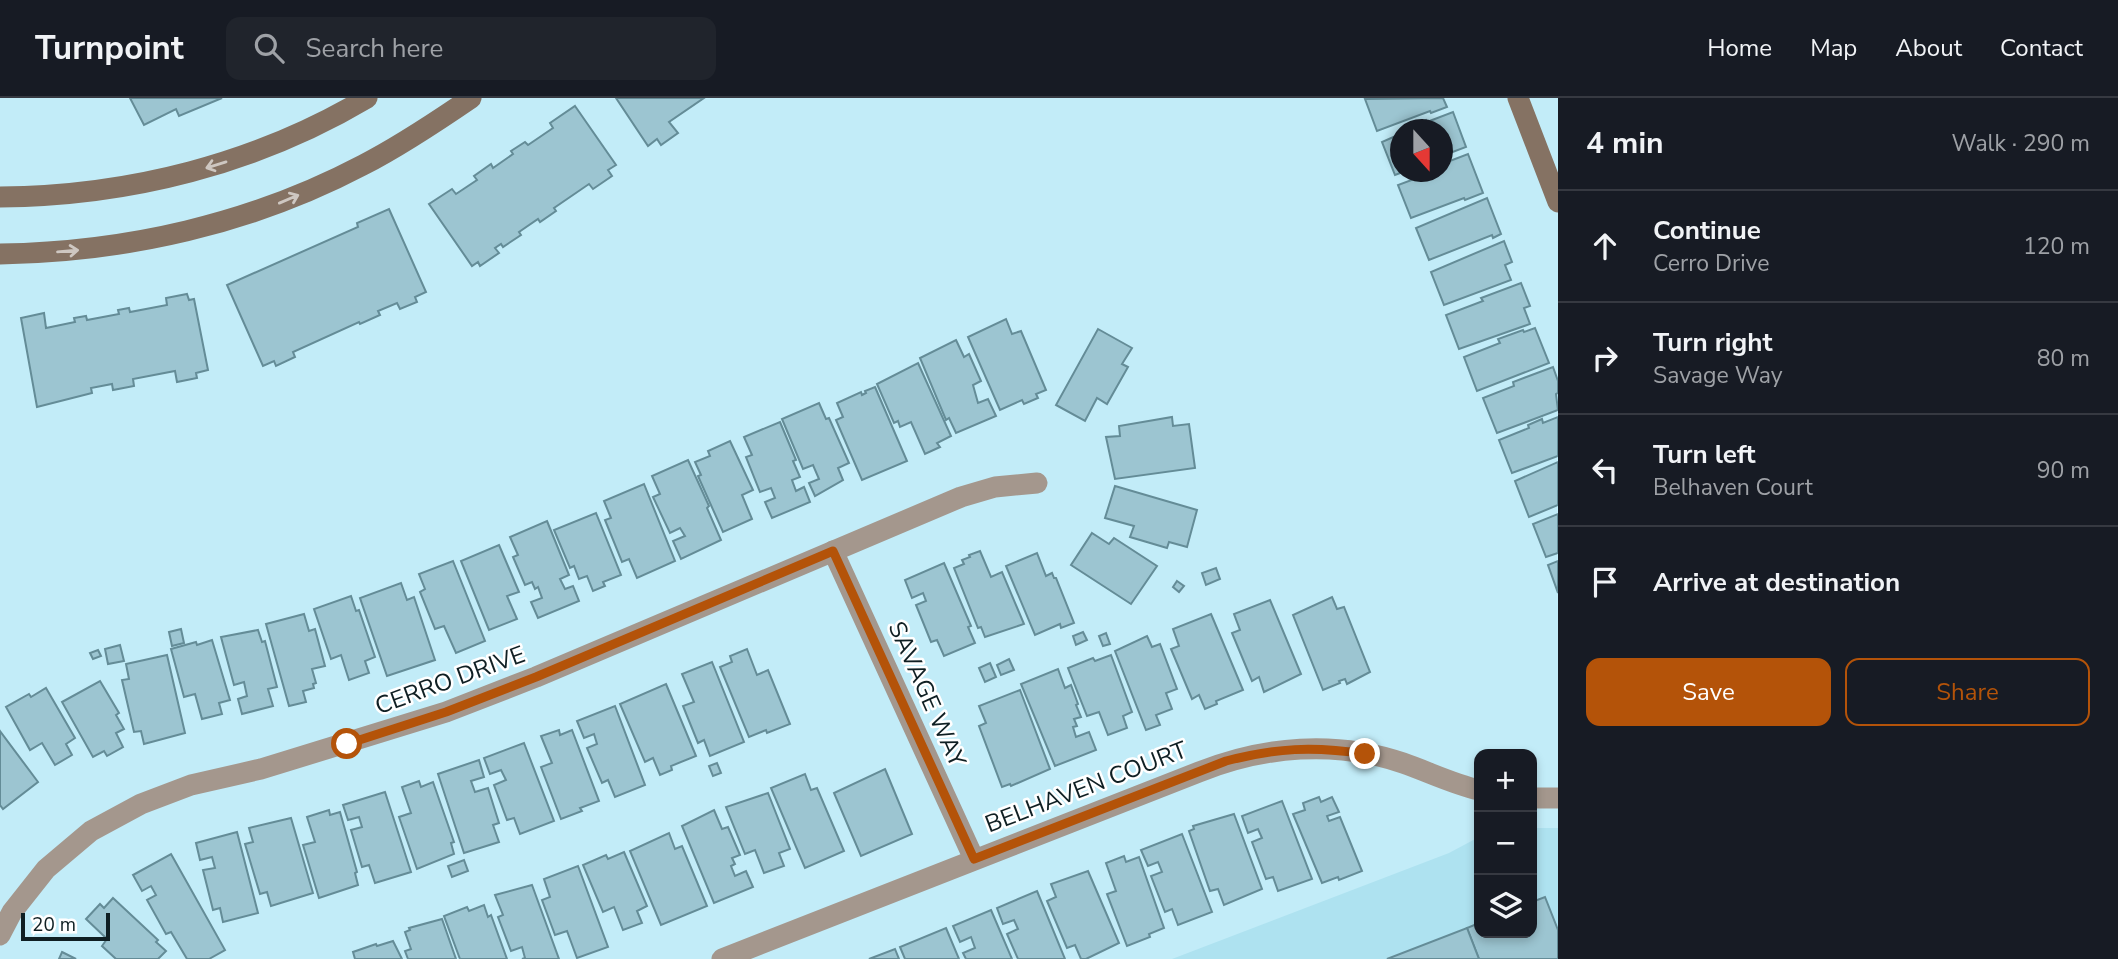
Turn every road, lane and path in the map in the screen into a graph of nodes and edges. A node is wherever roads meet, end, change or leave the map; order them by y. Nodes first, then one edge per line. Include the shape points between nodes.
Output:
1 (367, 98) edge
2 (471, 98) edge
3 (1518, 98) edge
4 (0, 197) edge
5 (1558, 202) edge
6 (0, 254) edge
7 (1037, 483) dead end
8 (833, 551) junction
9 (1474, 789) edge
10 (1558, 797) edge
11 (1537, 798) edge
12 (974, 859) junction
13 (0, 935) edge
14 (722, 959) edge

1 -> 4 main road via 277,143 185,174 90,192
6 -> 2 main road via 127,244 250,213 365,165
3 - 5 main road
7 - 8 street, CERRO DRIVE via 995,487 961,497
8 - 12 street, SAVAGE WAY
8 - 13 street, CERRO DRIVE via 446,712 261,769 191,785 141,804 91,831 46,869
9 - 12 street, BELHAVEN COURT via 1365,754 1327,748 1267,752 1226,761
10 - 11 street
12 - 14 street, BELHAVEN COURT

